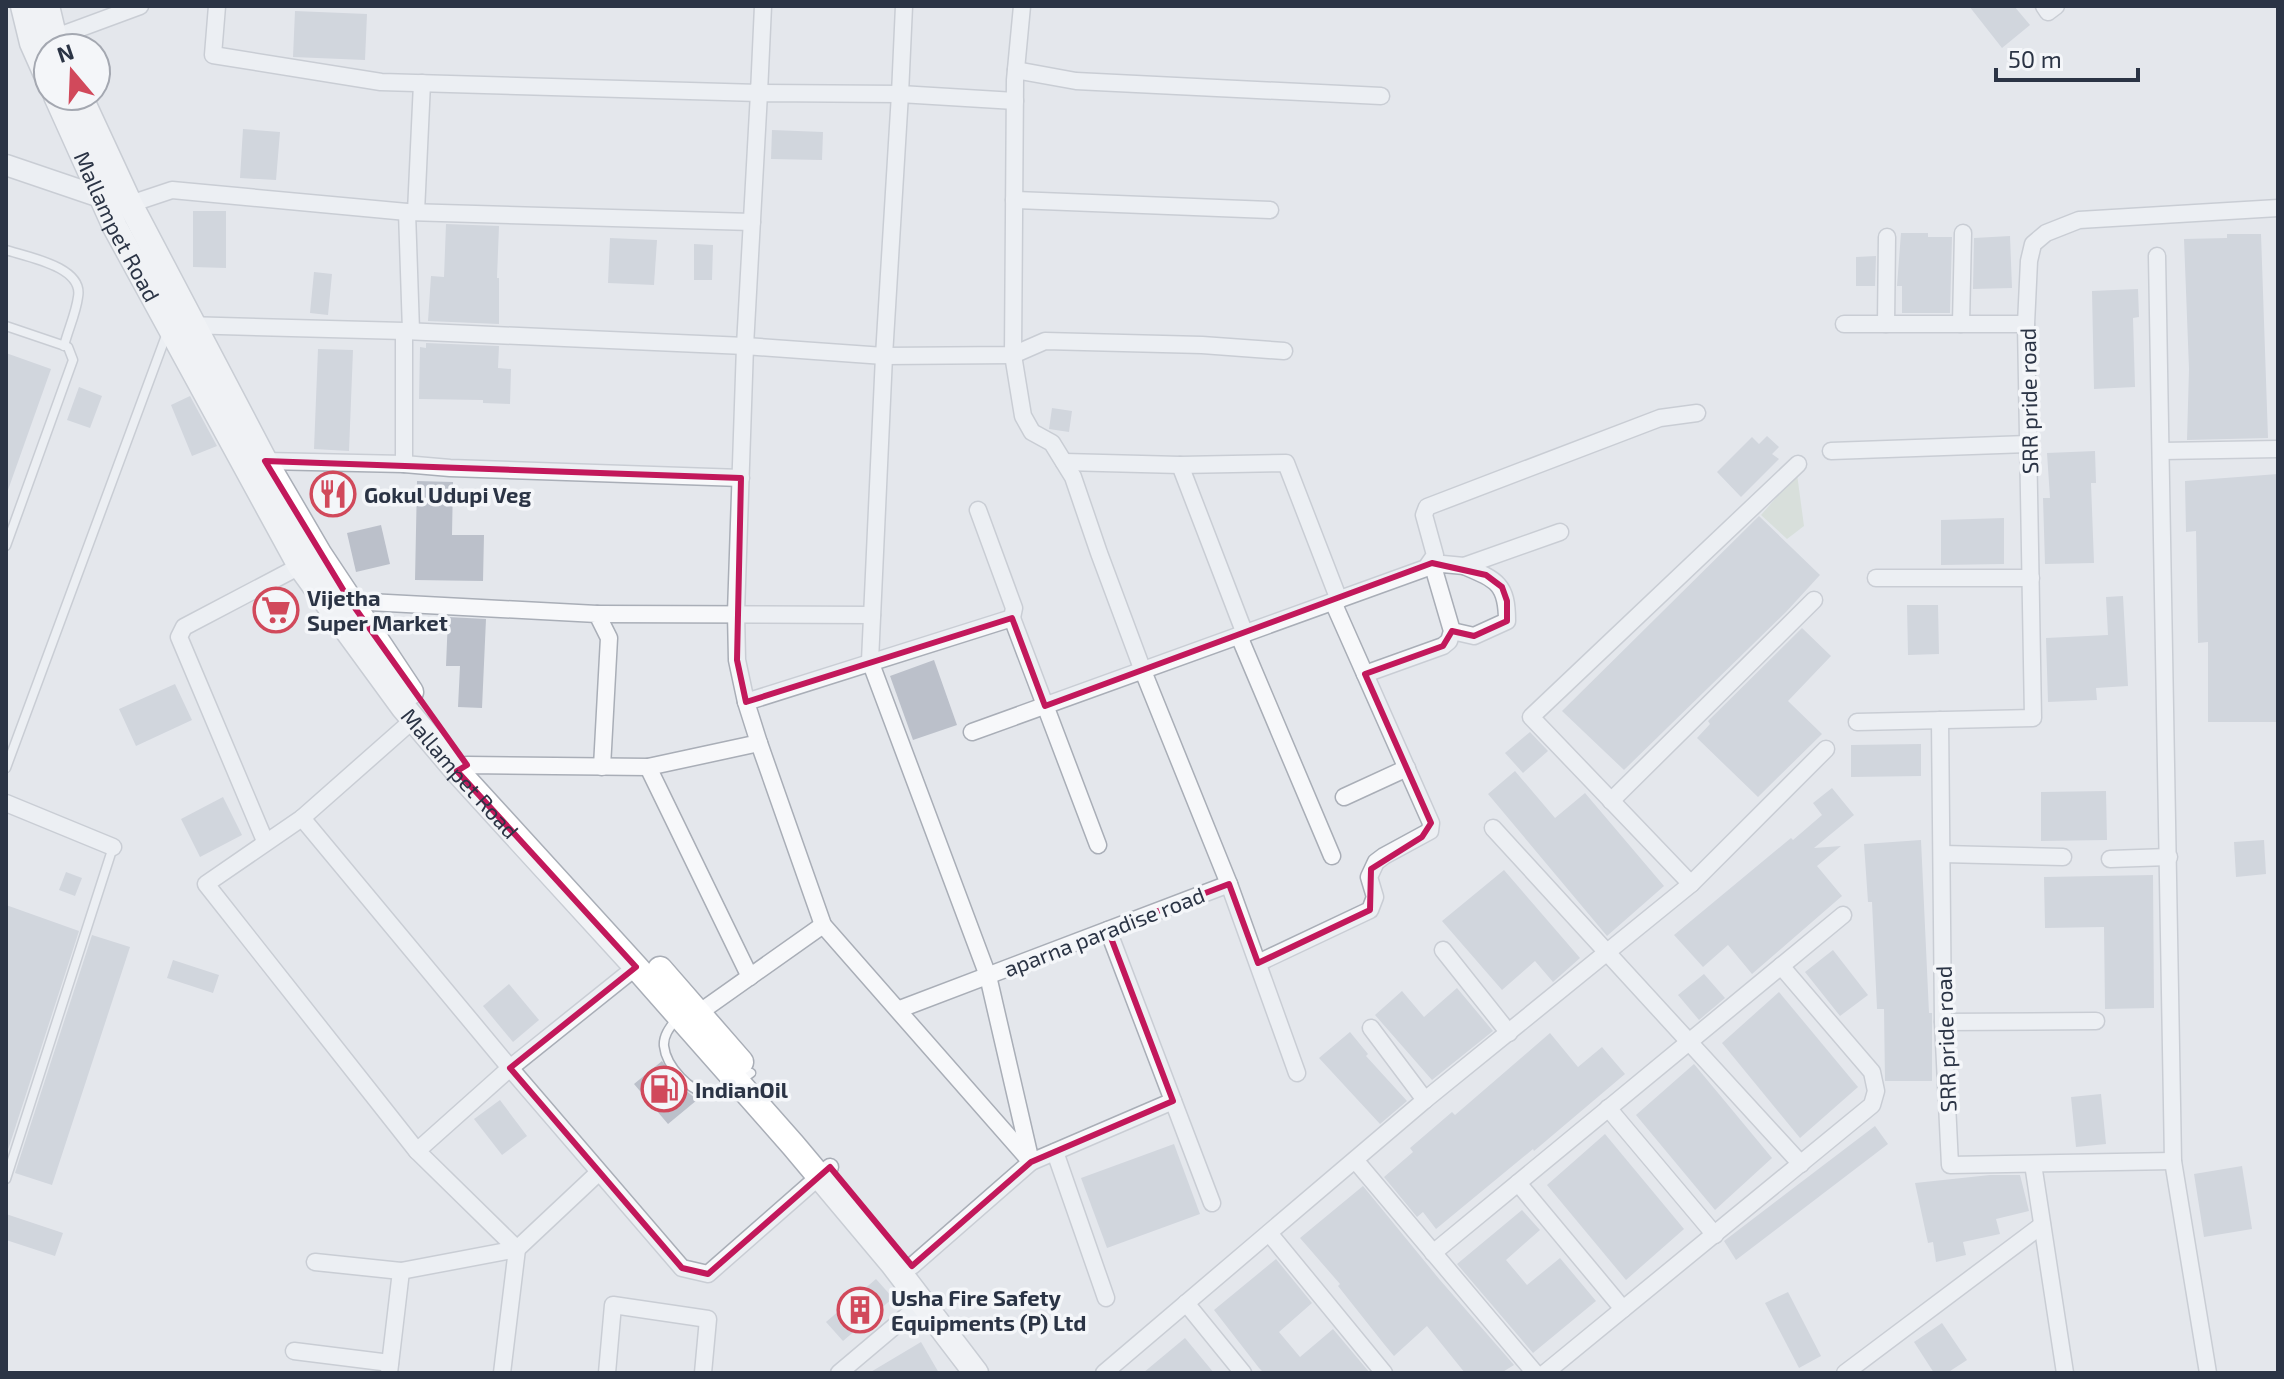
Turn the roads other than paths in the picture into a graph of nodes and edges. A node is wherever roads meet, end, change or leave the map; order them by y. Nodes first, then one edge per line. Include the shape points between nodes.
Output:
1 (23, 6) edge
2 (47, 6) edge
3 (140, 6) edge
4 (217, 6) edge
5 (763, 6) edge
6 (904, 6) edge
7 (1022, 6) edge
8 (2044, 6) edge
9 (2056, 6) edge
10 (39, 32) edge
11 (47, 32) edge
12 (76, 32) edge
13 (1016, 70) junction
14 (422, 83) junction
15 (759, 93) junction
16 (900, 94) junction
17 (1381, 96) dead end
18 (1015, 101) junction
19 (63, 112) edge
20 (87, 112) edge
21 (6, 165) edge
22 (103, 200) junction
23 (1014, 200) junction
24 (130, 204) junction
25 (2278, 208) edge
26 (1270, 210) dead end
27 (411, 212) junction
28 (752, 222) junction
29 (1963, 233) dead end
30 (1887, 237) dead end
31 (6, 250) edge
32 (2157, 256) dead end
33 (170, 324) junction
34 (1844, 324) dead end
35 (1886, 324) junction
36 (1961, 324) junction
37 (2026, 324) junction
38 (195, 325) junction
39 (6, 326) edge
40 (407, 331) junction
41 (64, 346) junction
42 (745, 346) junction
43 (1284, 351) dead end
44 (1013, 355) junction
45 (884, 356) junction
46 (1697, 413) dead end
47 (2028, 444) junction
48 (2278, 449) edge
49 (1831, 451) dead end
50 (2162, 451) junction
51 (1064, 462) junction
52 (404, 464) junction
53 (1798, 464) dead end
54 (257, 465) junction
55 (1180, 465) junction
56 (741, 478) junction
57 (978, 510) dead end
58 (1560, 532) dead end
59 (6, 546) edge
60 (1432, 563) junction
61 (300, 566) junction
62 (1464, 566) junction
63 (1876, 578) dead end
64 (2031, 578) junction
65 (1814, 600) dead end
66 (1336, 601) junction
67 (341, 606) junction
68 (736, 613) junction
69 (597, 614) junction
70 (872, 615) junction
71 (1012, 618) junction
72 (1452, 631) junction
73 (1242, 635) junction
74 (870, 661) junction
75 (1143, 671) junction
76 (1365, 674) junction
77 (746, 702) junction
78 (1045, 706) junction
79 (413, 720) junction
80 (1940, 720) junction
81 (1857, 722) dead end
82 (972, 732) dead end
83 (759, 743) junction
84 (1826, 749) dead end
85 (602, 767) junction
86 (648, 767) junction
87 (6, 768) edge
88 (462, 768) junction
89 (1407, 768) junction
90 (1344, 797) dead end
91 (1611, 801) junction
92 (6, 803) edge
93 (302, 818) junction
94 (1493, 828) dead end
95 (265, 841) junction
96 (1098, 845) dead end
97 (113, 847) joint
98 (1943, 854) junction
99 (1332, 856) dead end
100 (2063, 857) dead end
101 (2169, 857) junction
102 (2110, 859) dead end
103 (1229, 884) junction
104 (1691, 884) junction
105 (1843, 915) dead end
106 (823, 925) junction
107 (611, 929) junction
108 (1108, 930) junction
109 (1443, 950) dead end
110 (1608, 954) junction
111 (1258, 963) junction
112 (1781, 966) junction
113 (636, 967) junction
114 (988, 976) junction
115 (750, 977) junction
116 (900, 1009) junction
117 (691, 1011) junction
118 (2096, 1021) dead end
119 (1943, 1022) junction
120 (1371, 1028) dead end
121 (1509, 1033) junction
122 (1689, 1042) junction
123 (510, 1068) junction
124 (1297, 1073) dead end
125 (744, 1078) junction
126 (1425, 1100) junction
127 (1173, 1101) junction
128 (1608, 1108) junction
129 (417, 1151) junction
130 (1055, 1152) junction
131 (1355, 1160) junction
132 (2173, 1161) junction
133 (1031, 1162) junction
134 (1801, 1164) junction
135 (2033, 1164) junction
136 (824, 1172) junction
137 (598, 1173) junction
138 (6, 1179) edge
139 (1518, 1183) junction
140 (1212, 1203) dead end
141 (2042, 1225) junction
142 (1269, 1233) junction
143 (1715, 1235) junction
144 (517, 1249) junction
145 (1433, 1253) junction
146 (315, 1262) dead end
147 (912, 1266) junction
148 (401, 1271) junction
149 (1106, 1298) dead end
150 (922, 1303) junction
151 (1186, 1303) junction
152 (1623, 1309) junction
153 (294, 1351) dead end
154 (390, 1368) edge
155 (502, 1373) edge
156 (607, 1373) edge
157 (703, 1373) edge
158 (839, 1373) edge
159 (976, 1373) edge
160 (996, 1373) edge
161 (1104, 1373) edge
162 (1243, 1373) edge
163 (1384, 1373) edge
164 (1535, 1373) edge
165 (1545, 1373) edge
166 (1845, 1373) edge
167 (2065, 1373) edge
168 (2208, 1373) edge

1 - 10 main road
2 - 11 main road
3 - 12 street
4 - 14 street via 213,55 381,82
5 - 15 street
6 - 16 street
7 - 13 street
8 - 9 street via 2048,12
13 - 17 street via 1076,81
13 - 18 street
14 - 15 street
14 - 27 street
15 - 16 street
15 - 28 street
16 - 18 street
16 - 45 street
18 - 23 street
19 - 22 main road, Mallampet Road
20 - 24 main road, Mallampet Road
21 - 22 street
22 - 24 street
22 - 33 main road, Mallampet Road
23 - 26 street
23 - 44 street
24 - 27 street via 172,190
24 - 38 main road, Mallampet Road
25 - 37 street, SRR pride road via 2079,220 2046,233 2033,244 2029,261
27 - 28 street
27 - 40 street
28 - 42 street
29 - 36 street
30 - 35 street
31 - 41 lane via 69,272 77,282 79,294
32 - 50 street
33 - 38 street
33 - 54 main road, Mallampet Road
33 - 87 lane
34 - 35 street
35 - 36 street
36 - 37 street
37 - 47 street, SRR pride road
38 - 40 street
38 - 54 main road, Mallampet Road
39 - 41 lane
40 - 42 street
40 - 52 street
41 - 59 lane via 73,360
42 - 45 street
42 - 56 street
43 - 44 street via 1045,341
44 - 45 street
44 - 51 street via 1023,416
45 - 70 street
46 - 60 street via 1660,418 1427,507
47 - 49 street
47 - 64 street, SRR pride road
48 - 50 street
50 - 101 street
51 - 55 street
51 - 75 street, aparna paradise road
52 - 54 street
52 - 56 street
53 - 91 street via 1531,717
54 - 61 main road, Mallampet Road
54 - 67 main road, Mallampet Road
55 - 66 street via 1286,463
55 - 73 street
56 - 68 street
57 - 71 street via 1014,608
58 - 62 street
60 - 62 street
60 - 66 street
60 - 72 street
61 - 67 main road, Mallampet Road
61 - 95 street via 184,627 179,637
62 - 72 street via 1502,587 1507,621 1474,636
63 - 64 street
64 - 80 street, SRR pride road via 2033,718
65 - 91 street
66 - 73 street
66 - 76 street
67 - 69 street
67 - 79 main road, Mallampet Road
67 - 88 main road, Mallampet Road via 424,710
68 - 69 street
68 - 70 street
68 - 77 street via 737,660
69 - 85 street via 609,638
70 - 74 street
71 - 74 street
71 - 78 street
72 - 76 street via 1443,646
73 - 75 street
73 - 99 street
74 - 77 street
74 - 114 street
75 - 78 street
75 - 103 street, aparna paradise road
76 - 89 street
77 - 83 street
78 - 82 street
78 - 96 street
79 - 88 main road, Mallampet Road
79 - 93 street
80 - 81 street, SRR pride road
80 - 98 street, SRR pride road
83 - 86 street
83 - 106 street
84 - 104 street
85 - 86 street
85 - 88 street
86 - 115 street
88 - 107 main road, Mallampet Road
89 - 90 street
89 - 111 street via 1430,831 1376,862 1369,877 1375,897 1370,910
91 - 104 street
92 - 97 street
93 - 95 street
93 - 123 street
94 - 110 street
95 - 129 street via 206,884
97 - 138 lane
98 - 100 street
98 - 119 street, SRR pride road
101 - 102 street
101 - 132 street
103 - 108 street, aparna paradise road
103 - 111 street
104 - 110 street
105 - 112 street
106 - 115 street
106 - 116 street
107 - 113 main road, Mallampet Road
107 - 117 main road, Mallampet Road
108 - 114 street, aparna paradise road
108 - 127 street
109 - 121 street
110 - 121 street
110 - 122 street
111 - 124 street
112 - 122 street
112 - 134 street via 1872,1072 1876,1091 1872,1105
113 - 117 main road, Mallampet Road
113 - 123 street
114 - 116 street, aparna paradise road
114 - 133 street
115 - 117 street
116 - 133 street
117 - 125 main road, Mallampet Road
117 - 125 lane via 666,1032 664,1047 673,1068 698,1090 711,1093
118 - 119 street
119 - 135 street, SRR pride road via 1950,1165
120 - 126 street
121 - 126 street
122 - 128 street
122 - 134 street
123 - 129 street
123 - 137 street
125 - 136 main road, Mallampet Road
126 - 131 street
127 - 130 street
127 - 140 street
128 - 139 street
128 - 143 street
129 - 144 street
130 - 133 street
130 - 149 street
131 - 142 street
131 - 145 street
132 - 135 street
132 - 168 street
133 - 147 street
134 - 143 street
135 - 141 street
136 - 137 street via 708,1274 682,1268
136 - 147 main road, Mallampet Road
136 - 150 main road, Mallampet Road
137 - 144 street
139 - 145 street
139 - 152 street
141 - 166 street
141 - 167 street
142 - 151 street
142 - 163 street
143 - 152 street
144 - 148 street
144 - 155 street
145 - 164 street
146 - 148 street
147 - 160 main road, Mallampet Road
148 - 154 street
150 - 158 street
150 - 159 main road, Mallampet Road
151 - 161 street
151 - 162 street
152 - 165 street
153 - 154 street
156 - 157 street via 613,1305 708,1319

